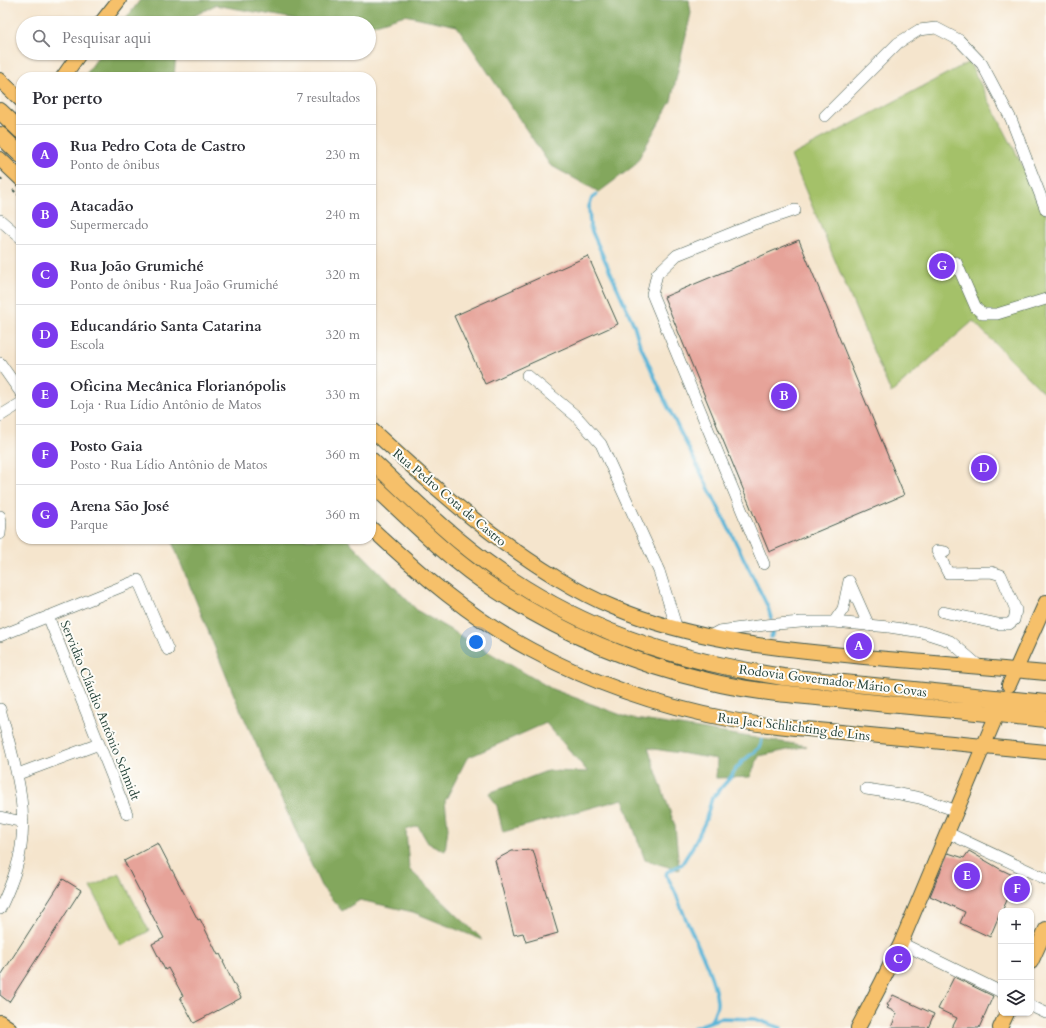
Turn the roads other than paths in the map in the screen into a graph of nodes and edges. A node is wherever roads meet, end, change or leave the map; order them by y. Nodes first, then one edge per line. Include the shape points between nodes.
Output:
1 (119, 0) edge
2 (106, 16) edge
3 (75, 60) edge
4 (67, 72) edge
5 (3, 81) edge
6 (16, 95) edge
7 (0, 111) edge
8 (825, 116) dead end
9 (16, 126) edge
10 (0, 135) edge
11 (16, 150) edge
12 (0, 159) edge
13 (16, 174) edge
14 (795, 210) dead end
15 (1046, 210) edge
16 (0, 220) edge
17 (16, 234) edge
18 (956, 262) dead end
19 (1046, 299) edge
20 (0, 363) edge
21 (526, 375) dead end
22 (16, 385) edge
23 (16, 406) edge
24 (0, 416) edge
25 (376, 434) edge
26 (376, 465) edge
27 (376, 488) edge
28 (0, 516) edge
29 (376, 533) edge
30 (0, 534) edge
31 (945, 552) dead end
32 (764, 564) dead end
33 (1046, 602) edge
34 (943, 612) dead end
35 (48, 616) junction
36 (834, 622) junction
37 (869, 626) junction
38 (678, 630) junction
39 (0, 636) edge
40 (708, 637) junction
41 (168, 650) dead end
42 (980, 667) junction
43 (1022, 671) junction
44 (1046, 673) edge
45 (1010, 685) dead end
46 (1046, 703) edge
47 (0, 709) edge
48 (1046, 719) edge
49 (99, 744) junction
50 (984, 746) junction
51 (1003, 748) junction
52 (1046, 752) edge
53 (18, 774) junction
54 (866, 789) dead end
55 (958, 811) junction
56 (127, 814) dead end
57 (0, 817) edge
58 (23, 822) junction
59 (948, 833) junction
60 (1046, 879) edge
61 (0, 909) edge
62 (1046, 929) edge
63 (901, 943) junction
64 (1034, 955) edge
65 (998, 991) edge
66 (1034, 1007) edge
67 (1046, 1013) edge
68 (1006, 1016) edge
69 (0, 1022) edge
70 (9, 1028) edge
71 (858, 1028) edge
72 (1000, 1028) edge

1 - 2 main road
3 - 4 main road
5 - 6 main road
7 - 9 highway
8 - 15 street via 898,43 919,30 936,28 959,40 982,64 1011,120
10 - 11 highway
12 - 13 main road
14 - 32 street via 677,255 657,274 652,294
16 - 17 street
18 - 19 street via 976,308 983,314 997,314
20 - 22 street
21 - 38 street via 576,416 601,444 659,571
23 - 24 street
25 - 38 main road, Rua Pedro Cota de Castro via 474,520 543,569 611,607
26 - 46 highway, Rodovia Governador Mário Covas via 452,536 493,567 532,593 610,633 726,668 783,677
27 - 48 highway, Rodovia Governador Mário Covas via 442,550 494,589 560,628 639,661 709,682 755,690
28 - 30 street
29 - 50 main road, Rua Jaci Schlichting de Lins via 428,580 496,630 558,664 626,692 662,704 729,720
31 - 34 street via 937,551 948,573 991,572 1001,575 1016,610 1014,620 1009,624
33 - 43 main road
35 - 39 street
35 - 41 street via 138,580
35 - 49 street, Servidão Cláudio Antônio Schmidt
36 - 37 street
36 - 37 street via 843,609 849,581
36 - 40 street via 765,625 720,631
37 - 42 street via 922,632 950,641
38 - 40 main road, Rua Pedro Cota de Castro
40 - 42 main road, Rua Pedro Cota de Castro via 775,649
42 - 43 main road, Rua Pedro Cota de Castro
43 - 44 main road, Rua Pedro Cota de Castro
43 - 45 main road
47 - 53 street
49 - 53 street
49 - 56 street, Servidão Cláudio Antônio Schmidt
50 - 51 main road, Rua Jaci Schlichting de Lins
50 - 51 main road via 994,721 996,737
50 - 55 main road
51 - 52 main road, Rua Jaci Schlichting de Lins
53 - 58 street
54 - 55 street via 920,798
55 - 59 main road
57 - 58 street
58 - 61 street via 22,843 16,868
59 - 60 street
59 - 63 main road
62 - 64 main road
63 - 65 street
63 - 71 main road
66 - 67 street
68 - 72 main road
69 - 70 main road

